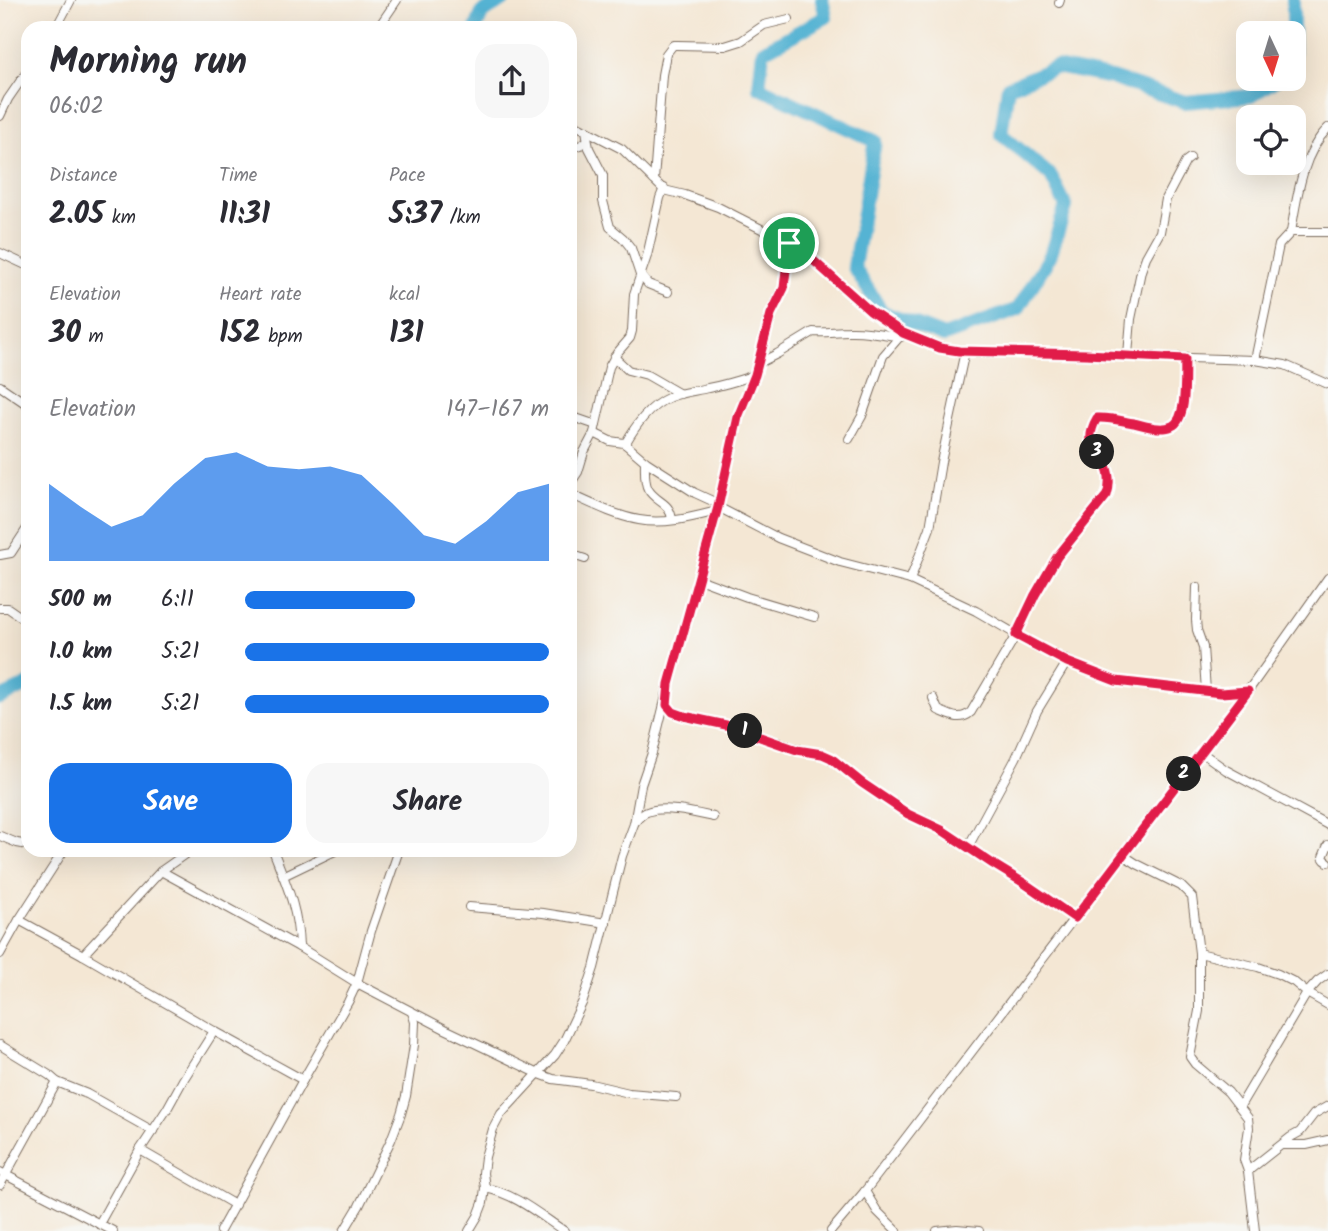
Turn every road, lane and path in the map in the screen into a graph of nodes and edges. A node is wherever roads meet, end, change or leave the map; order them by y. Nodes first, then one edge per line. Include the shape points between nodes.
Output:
1 (71, 0) edge
2 (397, 0) edge
3 (789, 19) dead end
4 (59, 21) edge
5 (383, 21) edge
6 (21, 78) edge
7 (4, 96) edge
8 (0, 116) edge
9 (577, 126) edge
10 (1328, 128) edge
11 (586, 130) junction
12 (587, 141) junction
13 (577, 146) edge
14 (1190, 158) dead end
15 (654, 180) junction
16 (664, 188) junction
17 (1291, 232) junction
18 (1328, 232) edge
19 (789, 243) junction
20 (0, 253) edge
21 (21, 263) edge
22 (641, 277) junction
23 (668, 292) dead end
24 (902, 335) junction
25 (965, 351) junction
26 (1128, 355) junction
27 (614, 357) junction
28 (1185, 359) junction
29 (1255, 360) junction
30 (759, 363) junction
31 (755, 375) junction
32 (1328, 384) edge
33 (0, 386) edge
34 (680, 394) junction
35 (21, 400) edge
36 (577, 420) edge
37 (595, 429) junction
38 (849, 439) dead end
39 (625, 444) junction
40 (645, 461) junction
41 (577, 474) edge
42 (577, 497) edge
43 (718, 507) junction
44 (672, 520) junction
45 (21, 537) edge
46 (0, 555) edge
47 (577, 556) edge
48 (585, 559) dead end
49 (1328, 578) edge
50 (699, 579) junction
51 (910, 580) junction
52 (1197, 587) dead end
53 (0, 608) edge
54 (21, 617) edge
55 (814, 617) dead end
56 (1016, 635) junction
57 (1067, 662) junction
58 (1206, 691) junction
59 (1248, 691) junction
60 (667, 697) junction
61 (933, 698) dead end
62 (1201, 752) junction
63 (713, 817) dead end
64 (634, 824) junction
65 (1328, 824) edge
66 (0, 836) edge
67 (21, 844) edge
68 (1328, 845) edge
69 (968, 847) junction
70 (1123, 855) junction
71 (60, 857) edge
72 (181, 857) edge
73 (276, 857) edge
74 (322, 857) edge
75 (397, 857) edge
76 (1328, 862) edge
77 (161, 871) junction
78 (283, 876) junction
79 (469, 908) dead end
80 (1075, 918) junction
81 (19, 920) junction
82 (606, 923) junction
83 (299, 947) junction
84 (1199, 953) junction
85 (0, 954) edge
86 (83, 955) junction
87 (1328, 974) edge
88 (357, 983) junction
89 (1307, 993) junction
90 (1328, 1005) edge
91 (412, 1013) junction
92 (214, 1031) junction
93 (0, 1045) edge
94 (537, 1073) junction
95 (303, 1080) junction
96 (57, 1082) junction
97 (676, 1097) dead end
98 (1240, 1106) junction
99 (1328, 1106) edge
100 (153, 1131) junction
101 (1328, 1140) edge
102 (1283, 1145) junction
103 (140, 1150) junction
104 (1248, 1171) junction
105 (3, 1173) edge
106 (0, 1185) edge
107 (485, 1188) junction
108 (866, 1191) junction
109 (235, 1205) junction
110 (99, 1224) junction
111 (113, 1231) edge
112 (220, 1231) edge
113 (344, 1231) edge
114 (469, 1231) edge
115 (564, 1231) edge
116 (831, 1231) edge
117 (897, 1231) edge
118 (937, 1231) edge
119 (979, 1231) edge
120 (1255, 1231) edge

1 - 4 street
2 - 5 street
3 - 15 street via 764,25 725,46 670,47 662,75
6 - 7 street
7 - 8 street
9 - 11 street
10 - 17 street via 1310,152
11 - 12 street
11 - 15 street via 621,149
12 - 13 street
12 - 22 street via 603,175 610,227 631,248
14 - 26 street via 1166,199 1160,232 1141,271
15 - 16 street
16 - 19 street via 718,207
16 - 22 street
17 - 18 street
17 - 29 street via 1279,245
19 - 24 street
19 - 30 street via 784,288 771,314
20 - 21 street
22 - 23 street
22 - 27 street via 632,331
24 - 25 street
24 - 30 street via 813,332
24 - 38 street via 884,356
25 - 26 street
25 - 51 street via 930,528
26 - 28 street
27 - 34 street via 628,370
27 - 37 street
28 - 29 street
28 - 56 street via 1183,410 1176,424 1169,428 1107,418 1094,422 1090,442 1108,468 1110,487 1057,557
29 - 32 street via 1285,365
30 - 31 street
31 - 34 street
31 - 43 street via 738,417
33 - 35 street
34 - 39 street via 649,411
36 - 37 street
37 - 39 street via 610,441
37 - 41 street
39 - 40 street
40 - 43 street
40 - 44 street via 649,490 669,508
42 - 44 street via 638,520
43 - 44 street
43 - 50 street
43 - 51 street via 778,538 840,562
45 - 46 street via 10,553
47 - 48 street
49 - 59 street
50 - 55 street
50 - 60 street
51 - 56 street
52 - 58 street via 1196,620
53 - 54 street
56 - 57 street
56 - 61 street via 971,712 958,718 938,710
57 - 58 street via 1116,681
57 - 69 street
58 - 59 street
59 - 62 street
60 - 64 street
60 - 69 street via 669,709 684,716 831,758 908,814
62 - 65 street
62 - 70 street
63 - 64 street via 666,809 649,811
64 - 82 street
66 - 67 street
68 - 76 street via 1323,857
69 - 80 street
70 - 80 street
70 - 84 street via 1187,890 1194,904
71 - 81 street
72 - 77 street
73 - 78 street
74 - 78 street
75 - 88 street
77 - 83 street
77 - 86 street
78 - 83 street via 296,915
79 - 82 street
80 - 108 street
81 - 85 street
81 - 86 street
82 - 94 street via 573,1024 555,1055
83 - 88 street
84 - 89 street via 1258,967 1294,982
84 - 98 street via 1199,1011 1190,1057
86 - 92 street
87 - 89 street
88 - 91 street
88 - 95 street
89 - 90 street
89 - 98 street
91 - 94 street
91 - 113 street via 414,1045 401,1114
92 - 95 street
92 - 100 street
93 - 96 street
94 - 97 street via 629,1093
94 - 107 street via 493,1129 485,1157
95 - 109 street
96 - 100 street
96 - 105 street
98 - 104 street via 1248,1118 1244,1160
99 - 102 street
100 - 103 street
101 - 102 street
102 - 104 street
103 - 109 street
103 - 110 street
104 - 120 street
105 - 106 street
105 - 110 street
107 - 114 street
107 - 115 street via 511,1198
108 - 116 street
108 - 117 street via 877,1211
109 - 112 street
110 - 111 street
118 - 119 street

